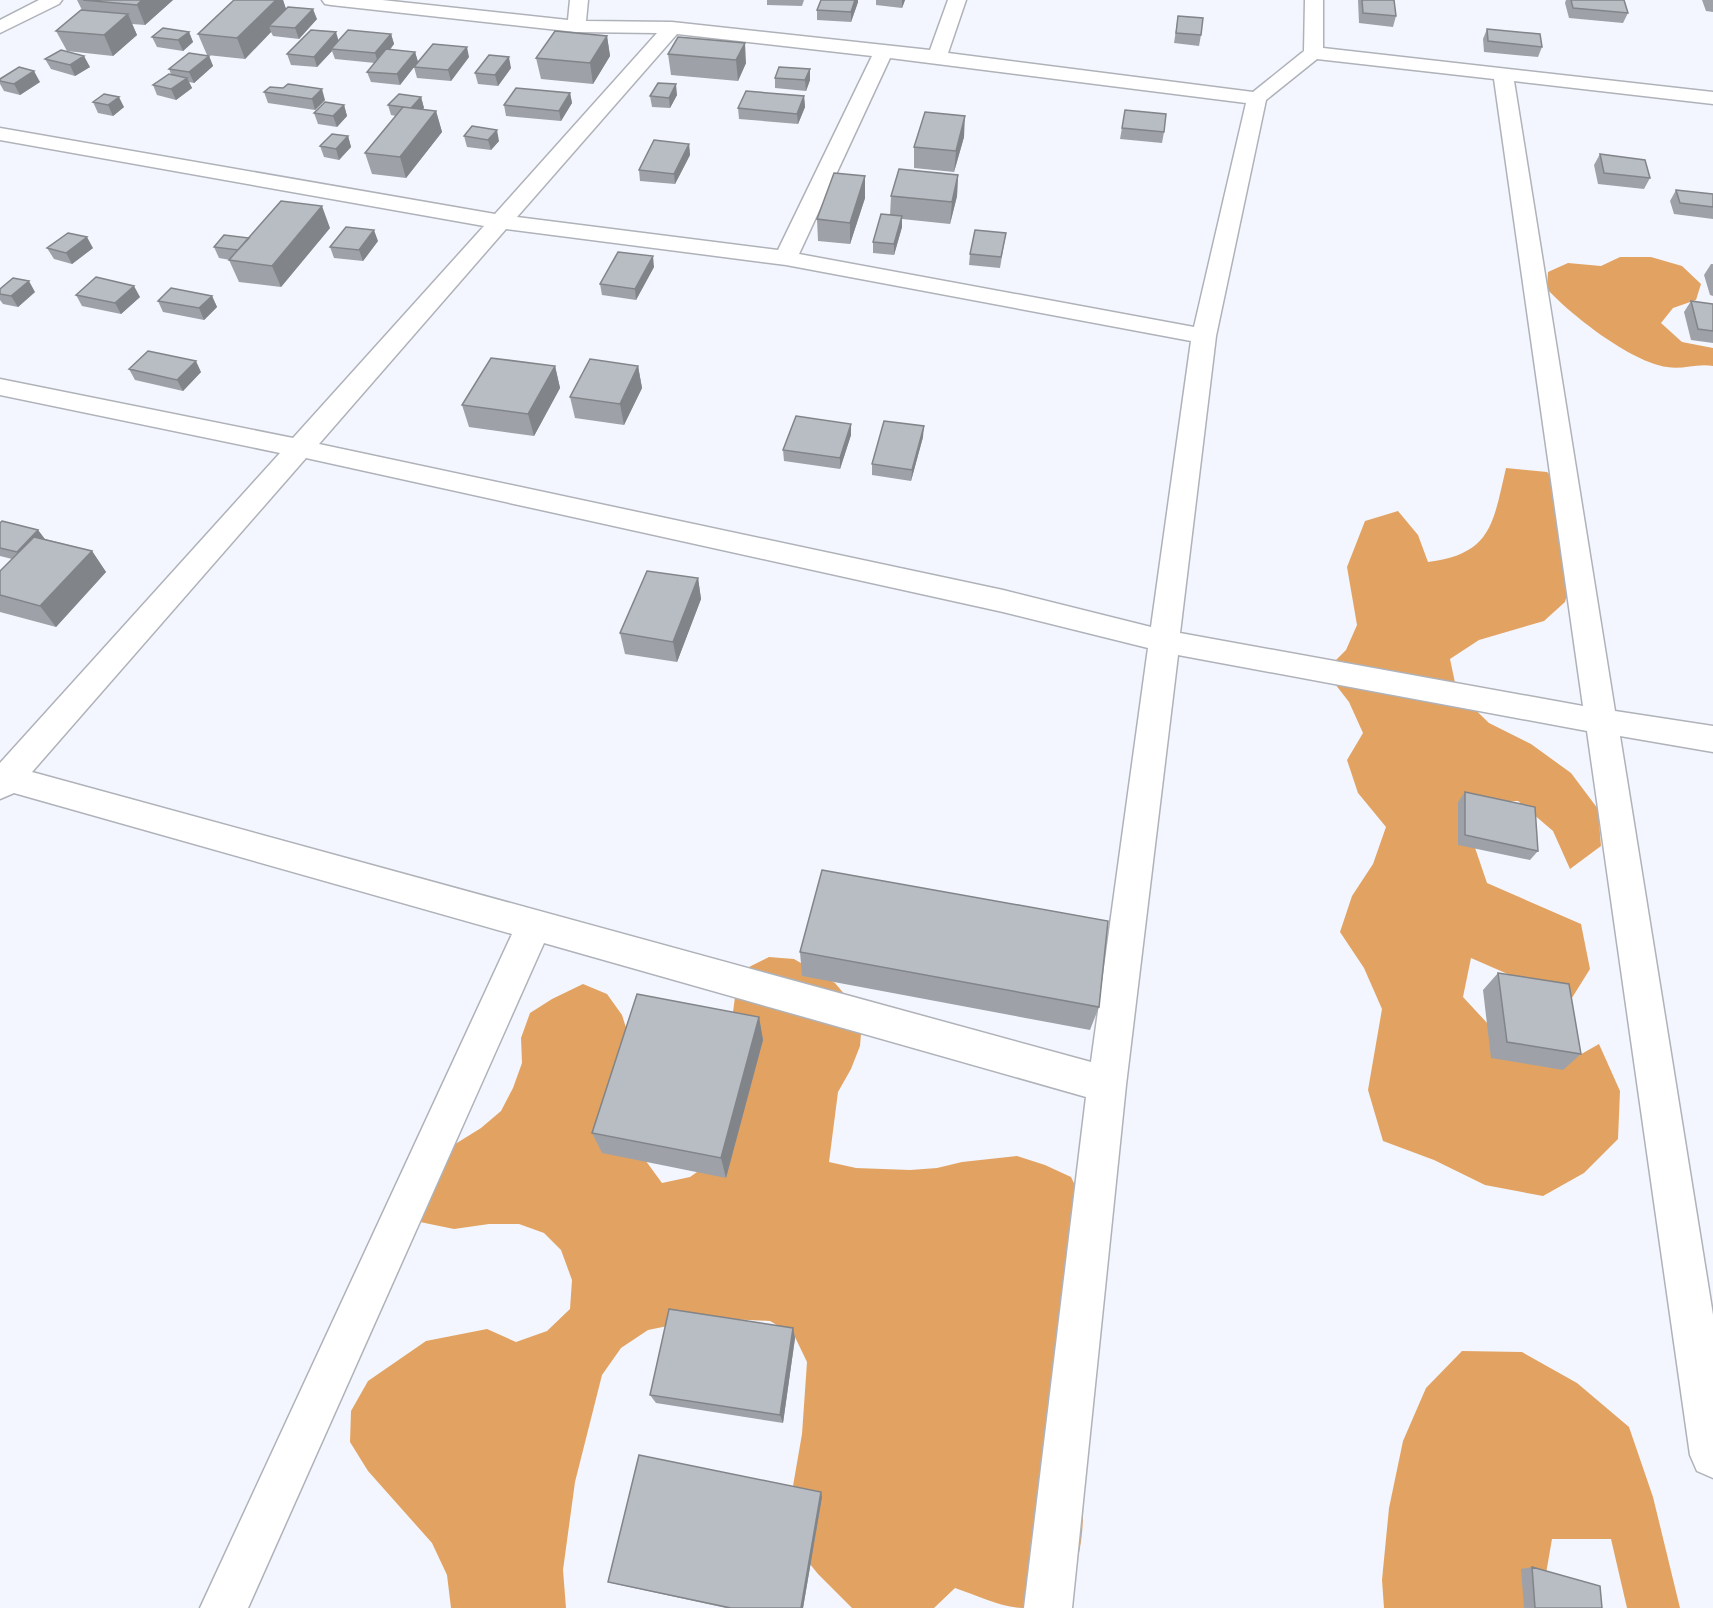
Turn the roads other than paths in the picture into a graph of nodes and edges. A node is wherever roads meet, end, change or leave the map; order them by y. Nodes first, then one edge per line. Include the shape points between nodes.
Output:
1 (53, 0) edge
2 (331, 0) edge
3 (579, 0) edge
4 (957, 0) edge
5 (1314, 0) edge
6 (576, 26) junction
7 (0, 27) edge
8 (672, 28) junction
9 (884, 51) junction
10 (1313, 53) junction
11 (937, 57) junction
12 (1503, 75) junction
13 (1257, 98) junction
14 (1713, 98) edge
15 (0, 134) edge
16 (502, 222) junction
17 (786, 258) junction
18 (1204, 336) junction
19 (0, 387) edge
20 (298, 448) junction
21 (1163, 641) junction
22 (1601, 721) junction
23 (1713, 739) edge
24 (2, 780) edge
25 (534, 925) junction
26 (1107, 1085) junction
27 (1713, 1455) edge
28 (224, 1608) edge
29 (1048, 1608) edge

1 - 7 street
2 - 6 street
3 - 6 street
4 - 11 street
5 - 10 street
6 - 8 street
8 - 9 street
8 - 16 street
9 - 11 street
9 - 17 street
10 - 12 street
10 - 13 street
11 - 13 street
12 - 14 street
12 - 22 street
13 - 18 street
15 - 16 street
16 - 17 street
16 - 20 street
17 - 18 street
18 - 21 street
19 - 20 street
20 - 21 street via 1003,600
20 - 24 street
21 - 22 street
21 - 26 street
22 - 23 street
22 - 27 street
24 - 25 street
25 - 26 street
25 - 28 street
26 - 29 street

